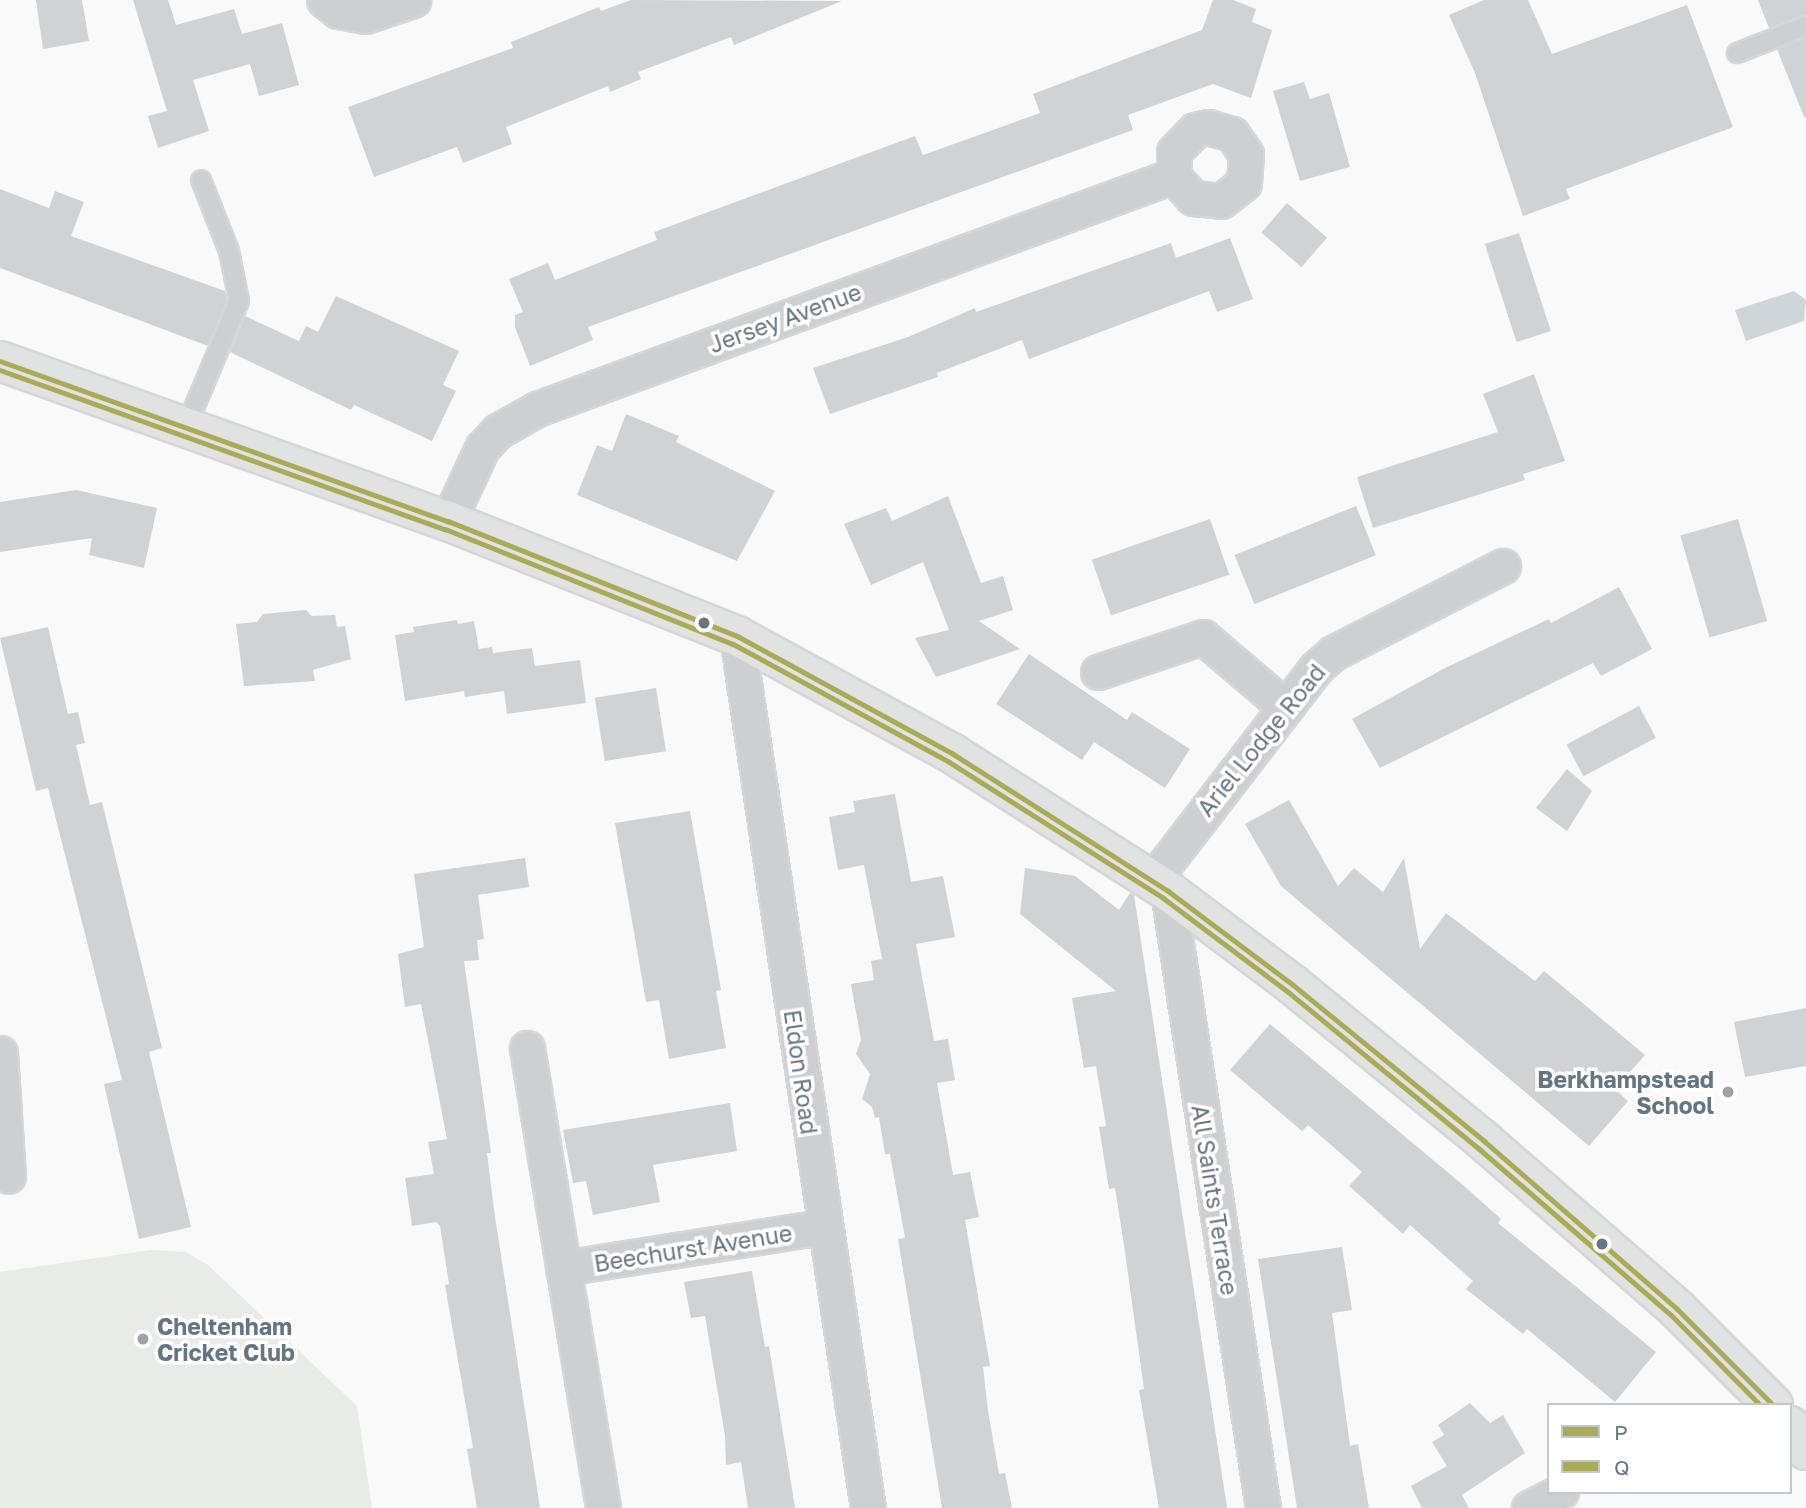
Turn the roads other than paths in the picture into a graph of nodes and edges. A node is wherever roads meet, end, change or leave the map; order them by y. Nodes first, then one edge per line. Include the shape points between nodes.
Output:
1 (324, 0) edge
2 (413, 0) edge
3 (1806, 26) edge
4 (1737, 53) dead end
5 (1174, 177) dead end
6 (201, 180) dead end
7 (0, 361) edge
8 (186, 428) junction
9 (448, 521) junction
10 (1503, 566) dead end
11 (737, 636) junction
12 (1097, 671) dead end
13 (1284, 706) junction
14 (1160, 886) junction
15 (527, 1048) dead end
16 (0, 1053) edge
17 (8, 1176) dead end
18 (823, 1227) junction
19 (563, 1268) junction
20 (1756, 1399) edge
21 (1792, 1429) edge
22 (1806, 1450) edge
23 (1557, 1494) edge
24 (603, 1508) edge
25 (868, 1508) edge
26 (1263, 1508) edge
27 (1529, 1508) edge

1 - 2 street via 338,11 365,16
3 - 4 lane
5 - 9 street, Jersey Avenue via 537,409 498,431 482,448
6 - 8 lane via 229,251 239,300
7 - 8 street
8 - 9 street
9 - 11 street
10 - 13 street, Ariel Lodge Road via 1333,653
11 - 14 street via 953,754
11 - 18 street, Eldon Road
12 - 13 street via 1203,637
13 - 14 street, Ariel Lodge Road
14 - 20 street via 1293,985 1484,1142 1677,1309
14 - 26 street, All Saints Terrace
15 - 19 street, Beechurst Avenue
16 - 17 street
18 - 19 street, Beechurst Avenue
18 - 25 street, Eldon Road
19 - 24 street, Beechurst Avenue
21 - 22 street
23 - 27 street

